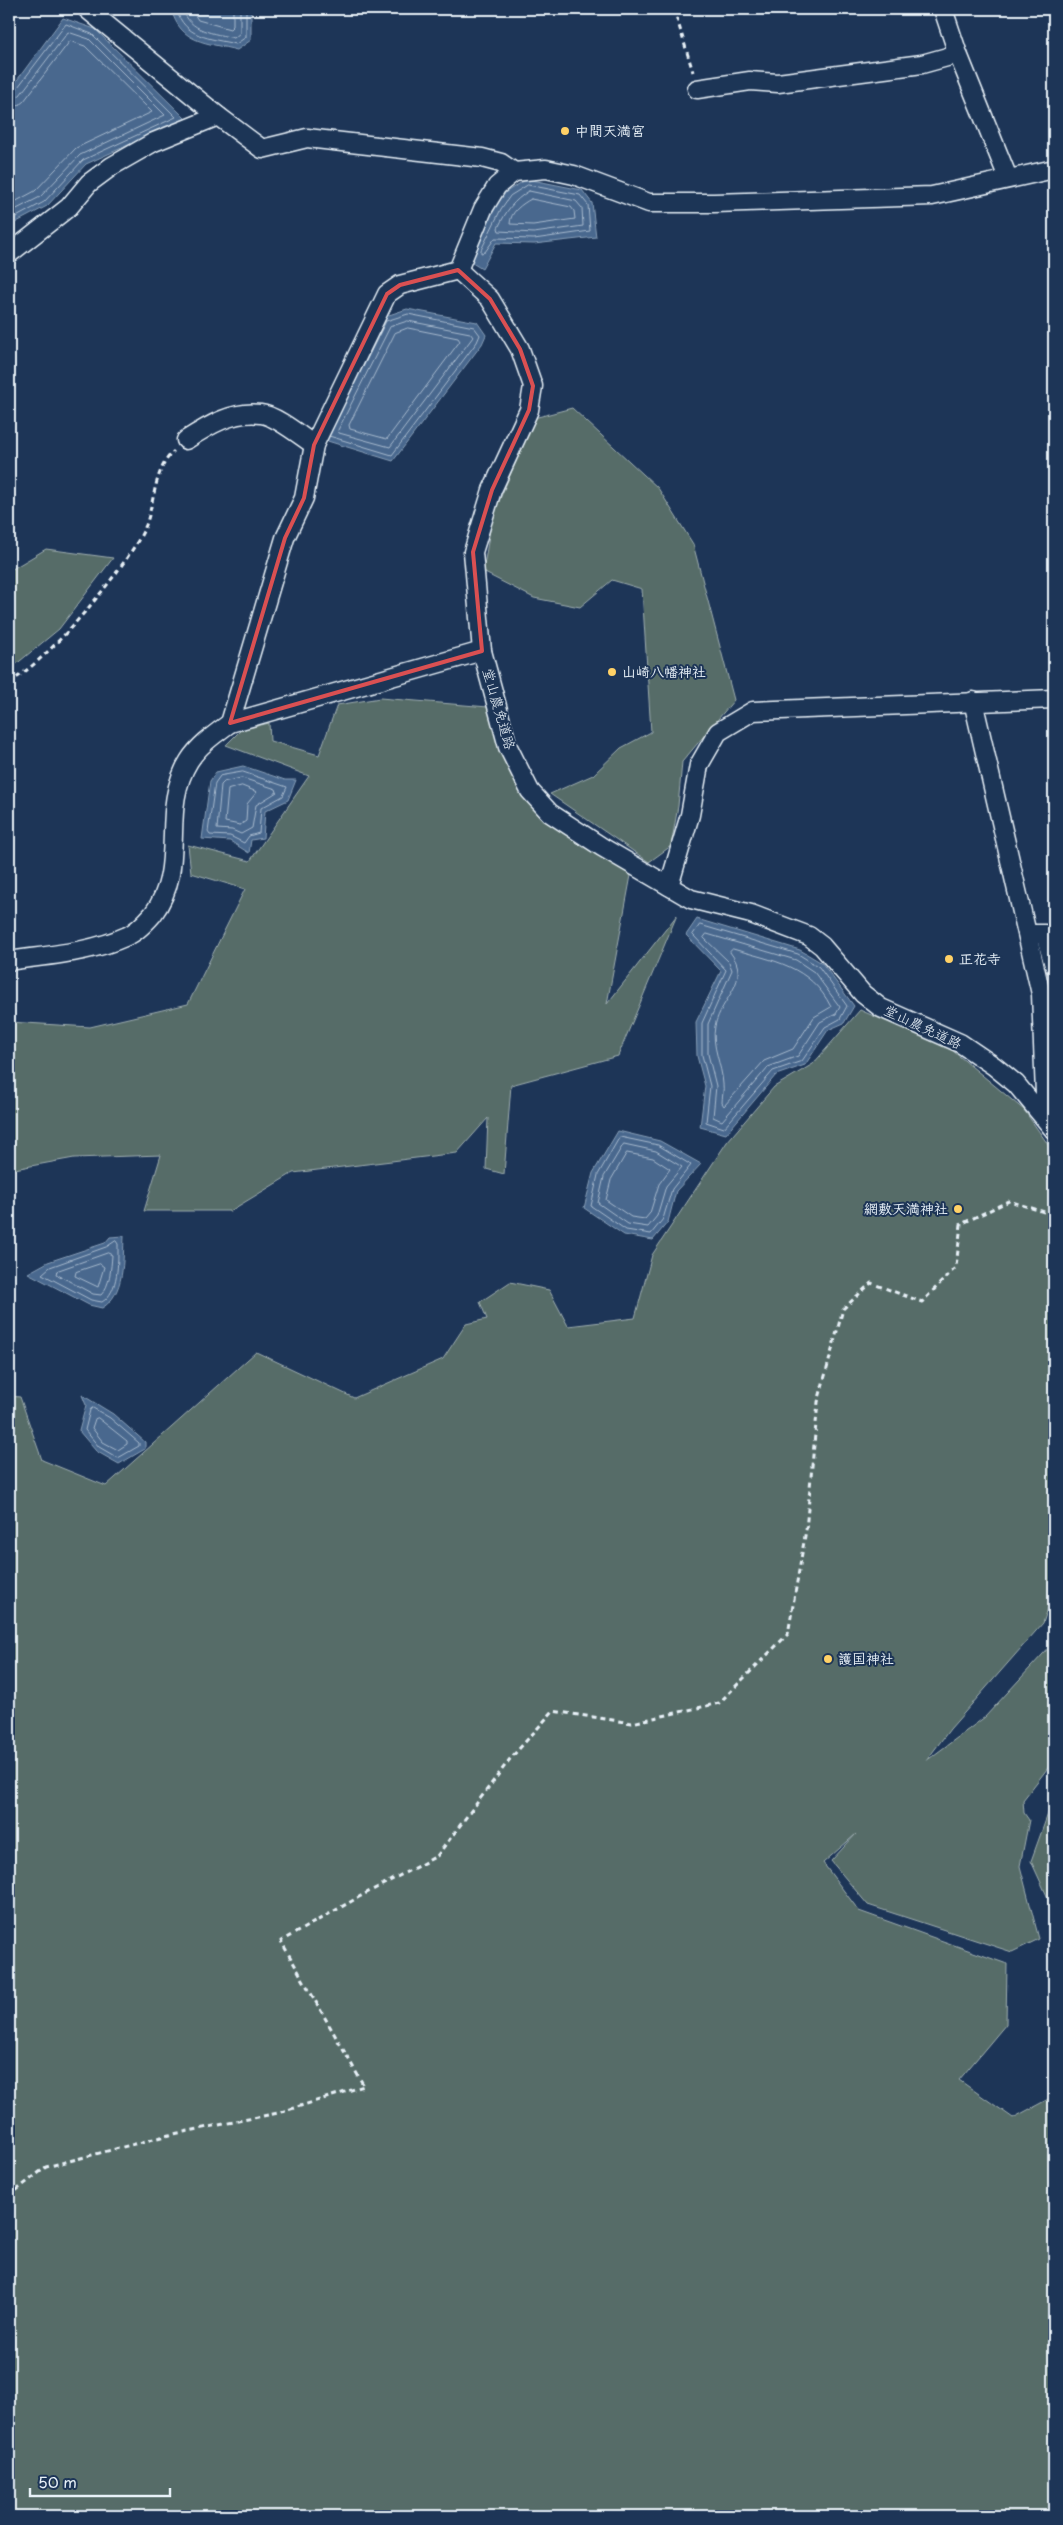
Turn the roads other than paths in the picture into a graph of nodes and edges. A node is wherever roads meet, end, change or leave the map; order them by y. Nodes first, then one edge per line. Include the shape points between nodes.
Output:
1 (87, 9) edge
2 (943, 9) edge
3 (958, 54) junction
4 (698, 89) road end
5 (218, 116) junction
6 (1054, 169) edge
7 (514, 172) junction
8 (1008, 178) junction
9 (9, 254) edge
10 (458, 270) junction
11 (186, 440) road end
12 (314, 445) junction
13 (482, 651) junction
14 (1054, 699) edge
15 (973, 701) junction
16 (230, 724) junction
17 (669, 886) junction
18 (1029, 934) junction
19 (9, 961) edge
20 (1054, 965) edge
21 (1050, 1124) edge

1 - 5 street
2 - 3 street
3 - 4 street via 922,64 778,83 750,81
3 - 8 street
5 - 7 street via 262,149 307,138 482,158 501,163
5 - 9 street via 154,142 112,166 89,183 69,207
6 - 8 street
7 - 8 street via 546,169 574,175 649,203 714,204 932,196
7 - 10 street via 497,186 483,209
10 - 12 street via 400,286 388,294
10 - 13 street via 490,299 520,349 533,386 529,410 492,490 472,552
11 - 12 street via 227,418 262,414
12 - 16 street via 304,498 286,538
13 - 16 street, 堂山農免道路
13 - 17 street, 堂山農免道路 via 508,746 530,791 550,813 602,848
14 - 15 street
15 - 17 street via 753,711 718,732 699,766 690,815
15 - 18 street
16 - 19 street, 堂山農免道路 via 208,739 189,761 179,784 174,802 173,867 160,904 146,922 129,936 109,943
17 - 21 street, 堂山農免道路 via 691,899 751,914 809,936 822,946 863,994 881,1008 960,1043 1016,1084
18 - 20 street via 1045,934
18 - 21 street via 1041,994

